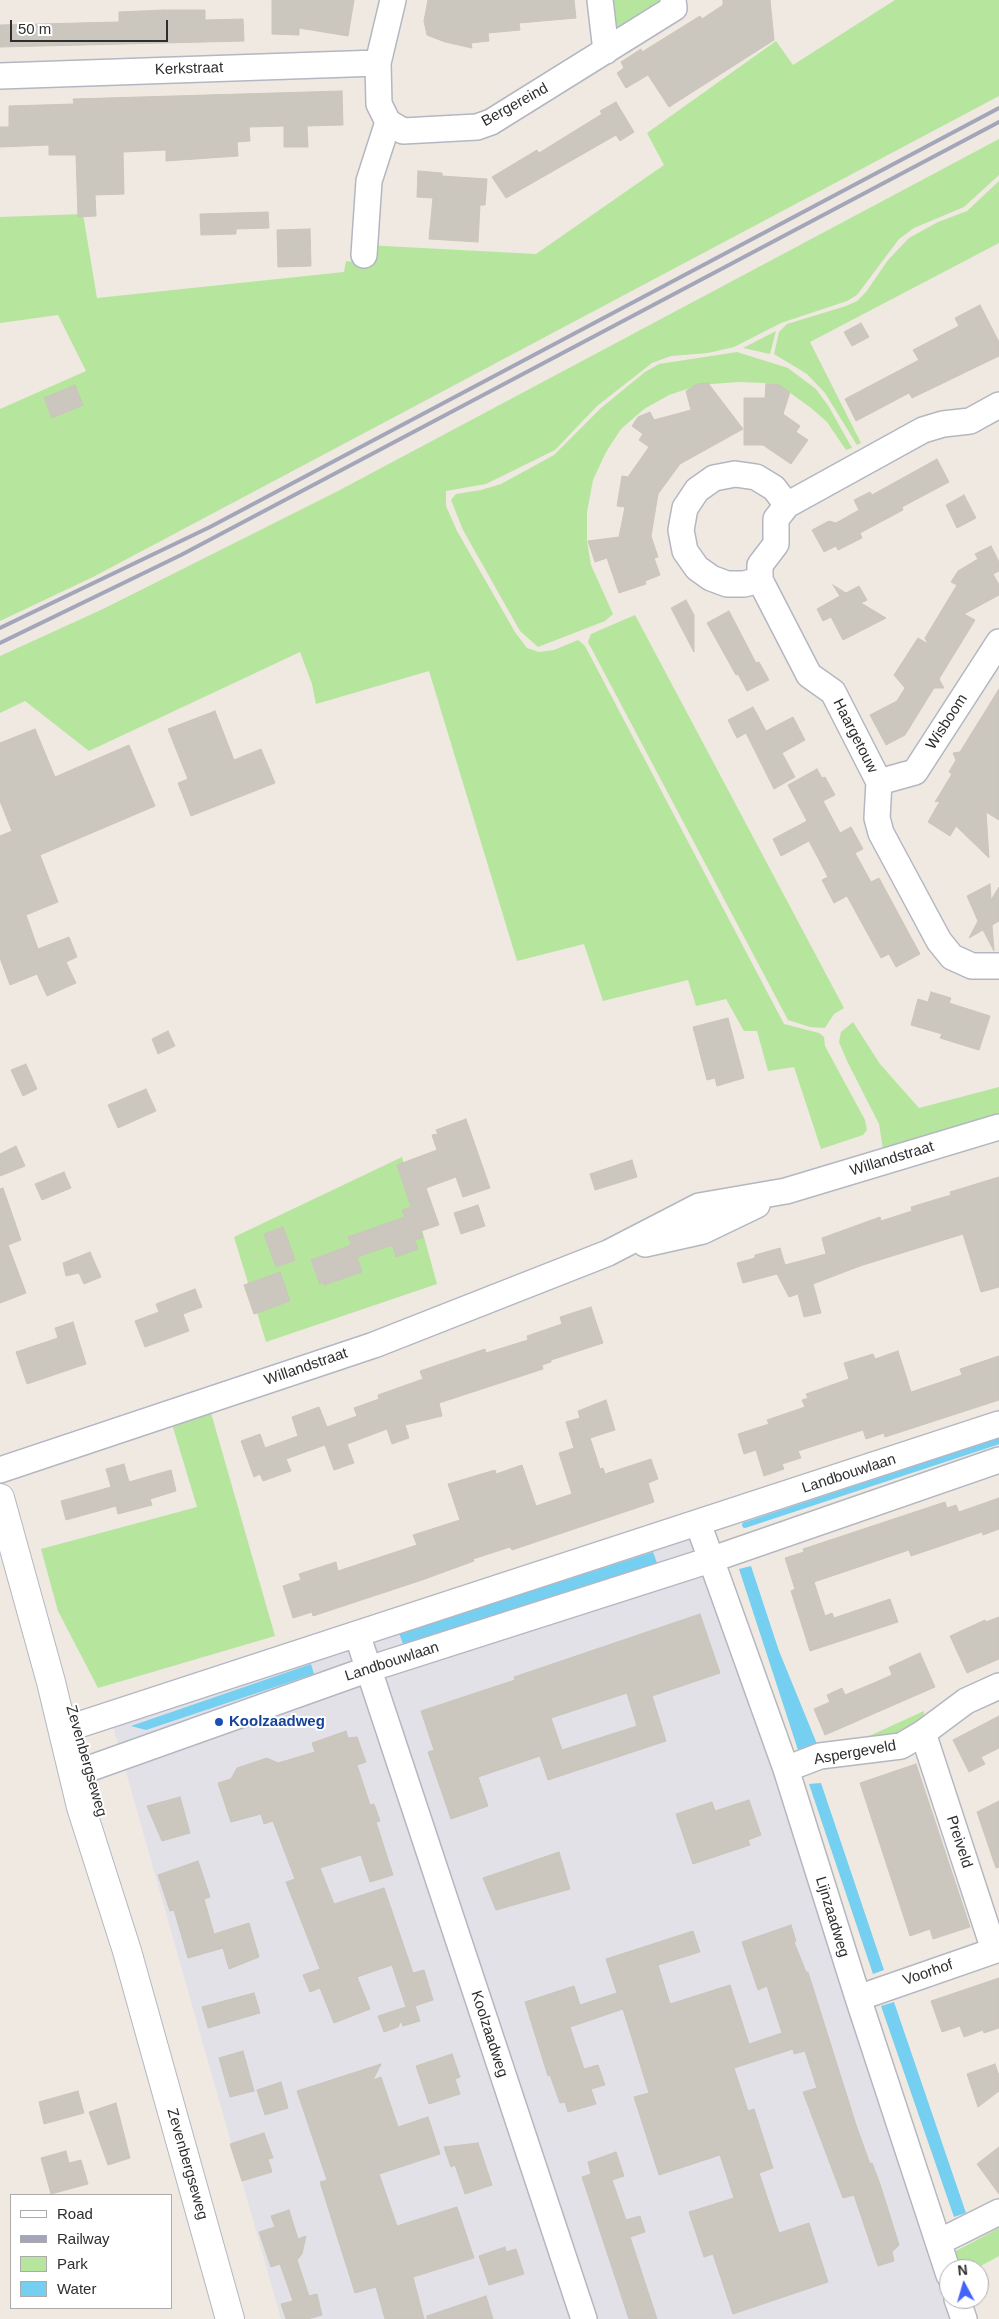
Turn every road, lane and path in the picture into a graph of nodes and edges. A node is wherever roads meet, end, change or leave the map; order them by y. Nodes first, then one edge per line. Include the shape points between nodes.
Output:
1 (393, 0) edge
2 (600, 0) edge
3 (673, 0) edge
4 (606, 51) junction
5 (378, 63) junction
6 (0, 76) edge
7 (388, 122) junction
8 (364, 255) dead end
9 (999, 405) edge
10 (787, 505) junction
11 (760, 580) junction
12 (999, 642) edge
13 (879, 782) junction
14 (999, 966) edge
15 (999, 1127) edge
16 (999, 1424) edge
17 (999, 1460) edge
18 (0, 1470) edge
19 (0, 1498) edge
20 (698, 1523) junction
21 (713, 1559) junction
22 (358, 1634) junction
23 (369, 1669) junction
24 (999, 1686) edge
25 (69, 1727) junction
26 (923, 1733) junction
27 (786, 1769) junction
28 (82, 1771) junction
29 (996, 1950) edge
30 (858, 1998) junction
31 (999, 2212) edge
32 (939, 2242) junction
33 (944, 2259) edge
34 (230, 2319) edge
35 (584, 2319) edge

1 - 5 street
2 - 4 street
3 - 4 street, Bergereind via 674,8
4 - 7 street, Bergereind via 491,122 477,127 403,131
5 - 6 street, Kerkstraat
5 - 7 street via 379,104
7 - 8 street via 369,180
9 - 10 street via 970,421 923,430
10 - 11 street via 776,519 776,544 760,565
10 - 11 street via 774,488 756,477 735,474 714,478 696,490 685,508 681,530 685,551 697,568 727,584
11 - 13 street, Haargetouw via 810,675 833,692
12 - 13 street, Wisboom via 915,772
13 - 14 street, Haargetouw via 881,833 940,941 952,957 972,966
15 - 18 street, Willandstraat via 786,1191 703,1231 608,1253 374,1344
16 - 20 street, Landbouwlaan
17 - 21 street, Landbouwlaan
19 - 25 street, Zevenbergseweg
20 - 21 street
20 - 22 street, Landbouwlaan
21 - 23 street, Landbouwlaan
21 - 27 street, Lijnzaadweg
22 - 23 street, Koolzaadweg
22 - 25 street, Landbouwlaan
23 - 28 street, Landbouwlaan
23 - 35 street, Koolzaadweg
24 - 26 street, Aspergeveld via 966,1701
25 - 28 street, Zevenbergseweg
26 - 27 street, Aspergeveld via 901,1746 820,1756
26 - 29 street, Preiveld
27 - 30 street, Lijnzaadweg
28 - 34 street, Zevenbergseweg via 81,1807 127,1951
29 - 30 street, Voorhof
30 - 32 street, Lijnzaadweg
31 - 32 street
32 - 33 street, Lijnzaadweg

